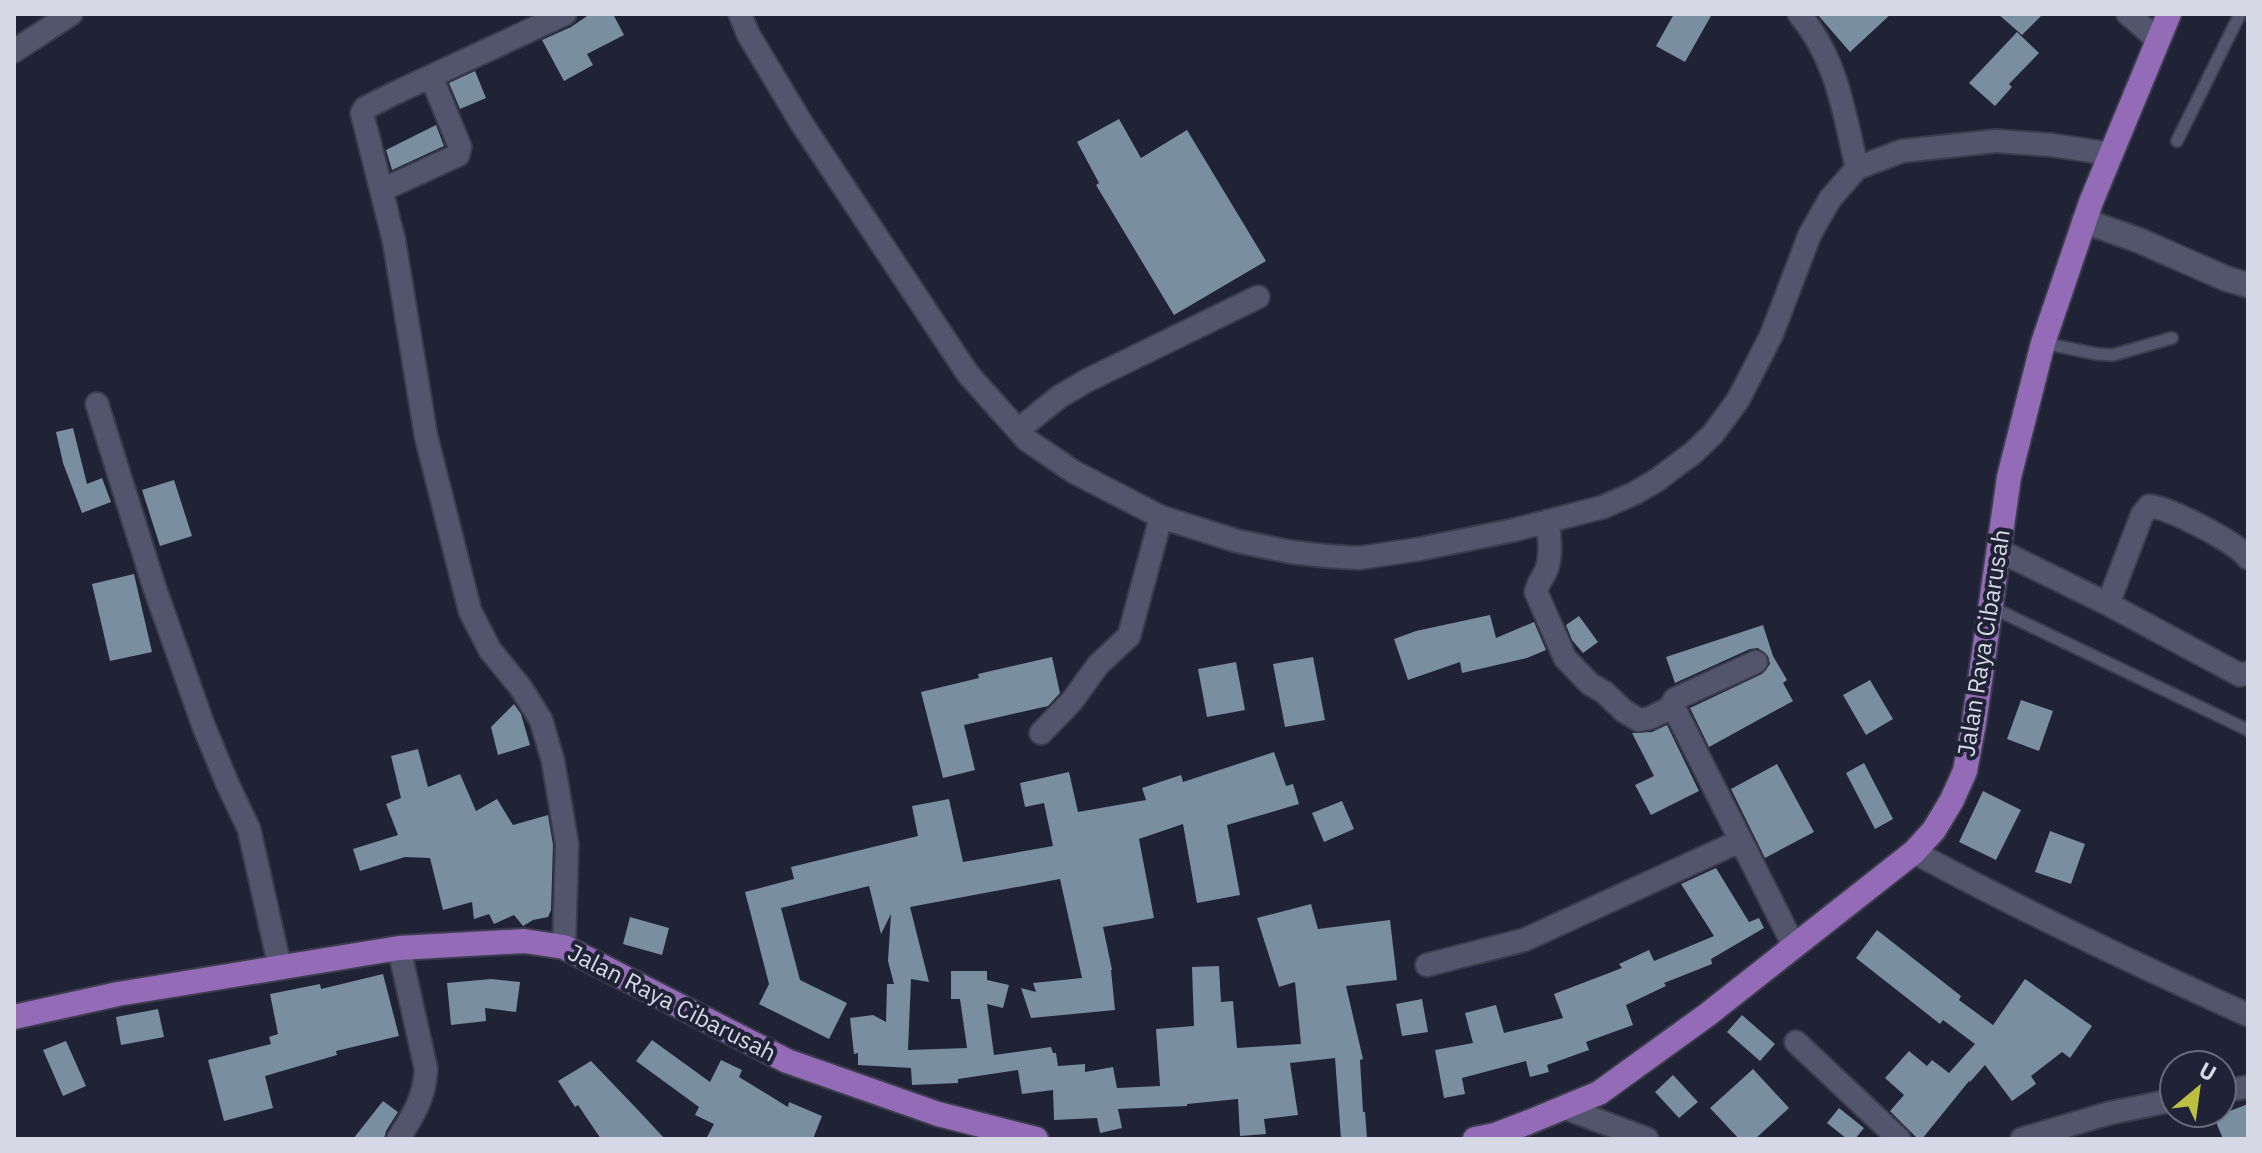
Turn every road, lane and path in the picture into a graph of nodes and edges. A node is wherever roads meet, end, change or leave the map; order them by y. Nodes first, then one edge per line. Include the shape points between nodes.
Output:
1 (71, 14) edge
2 (565, 14) edge
3 (740, 14) edge
4 (1799, 14) edge
5 (2128, 14) edge
6 (2169, 14) edge
7 (2244, 14) edge
8 (2158, 40) junction
9 (14, 51) edge
10 (431, 76) junction
11 (2177, 141) dead end
12 (2108, 164) junction
13 (1857, 168) junction
14 (382, 190) junction
15 (2088, 211) junction
16 (2248, 285) edge
17 (1258, 297) dead end
18 (2172, 338) dead end
19 (2043, 343) junction
20 (97, 404) dead end
21 (1018, 430) junction
22 (1546, 522) junction
23 (1159, 523) junction
24 (2000, 551) junction
25 (2248, 558) edge
26 (2108, 604) junction
27 (1991, 607) junction
28 (1756, 662) dead end
29 (2248, 673) edge
30 (1672, 707) junction
31 (2248, 730) edge
32 (1041, 733) dead end
33 (1740, 841) junction
34 (1914, 852) junction
35 (1794, 946) junction
36 (564, 947) junction
37 (399, 948) junction
38 (1427, 965) dead end
39 (280, 968) junction
40 (2248, 1015) edge
41 (14, 1017) edge
42 (1796, 1042) dead end
43 (2158, 1103) edge
44 (1565, 1108) junction
45 (1488, 1138) edge
46 (398, 1139) edge
47 (1036, 1139) edge
48 (1647, 1139) edge
49 (1899, 1139) edge
50 (2022, 1139) edge

1 - 9 street
2 - 10 street
3 - 21 street via 802,124 929,317 968,374
4 - 13 street via 1831,66
5 - 8 street
6 - 8 main road, Jalan Raya Cibarusah
7 - 11 lane
8 - 12 main road, Jalan Raya Cibarusah
10 - 14 street via 362,112
10 - 14 street via 459,152
12 - 13 street via 2051,145 1996,141 1902,151
12 - 15 main road, Jalan Raya Cibarusah
13 - 22 street via 1830,199 1810,234 1764,351 1713,434 1635,493
14 - 36 street via 426,436 470,611 490,650 541,720 553,761 567,844
15 - 16 street via 2138,240
15 - 19 main road, Jalan Raya Cibarusah
17 - 21 street via 1086,381
18 - 19 lane via 2113,355
19 - 24 main road, Jalan Raya Cibarusah via 2009,477
20 - 39 street via 204,727 249,829
21 - 23 street via 1074,472
22 - 23 street via 1359,558 1291,552
22 - 30 street via 1549,561 1536,592 1565,658 1639,720
23 - 32 street via 1129,636
24 - 26 street
24 - 27 main road, Jalan Raya Cibarusah
25 - 26 street via 2235,546 2149,506
26 - 29 street via 2240,675
27 - 31 lane
27 - 34 main road, Jalan Raya Cibarusah via 1965,771 1934,830
28 - 30 street via 1675,699
30 - 33 street
33 - 35 street
33 - 38 street via 1524,940
34 - 35 main road, Jalan Raya Cibarusah
34 - 40 street via 2058,927
35 - 44 main road, Jalan Raya Cibarusah via 1599,1093
36 - 37 main road, Jalan Raya Cibarusah via 524,941
36 - 47 main road, Jalan Raya Cibarusah via 787,1061 938,1114
37 - 39 main road, Jalan Raya Cibarusah
37 - 46 street via 426,1084
39 - 41 main road, Jalan Raya Cibarusah
42 - 49 street
43 - 50 street
44 - 45 main road, Jalan Raya Cibarusah
44 - 48 street

